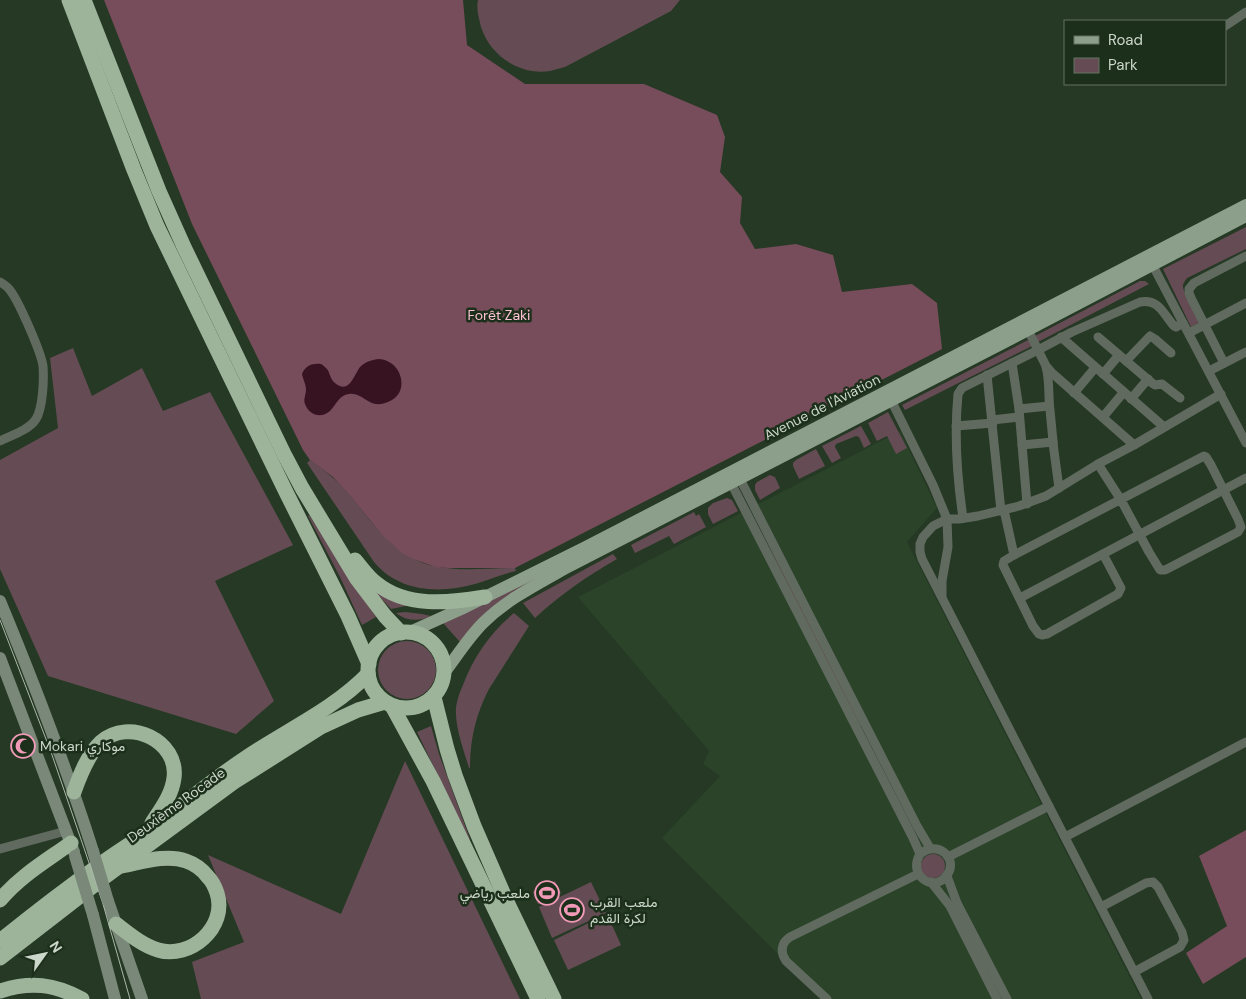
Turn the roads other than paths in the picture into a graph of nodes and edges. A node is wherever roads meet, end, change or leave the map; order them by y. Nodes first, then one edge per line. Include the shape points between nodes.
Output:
1 (69, 0) edge
2 (84, 0) edge
3 (1246, 12) edge
4 (1226, 25) edge
5 (1246, 205) edge
6 (1246, 216) edge
7 (1246, 256) edge
8 (1152, 264) junction
9 (0, 282) edge
10 (1246, 302) edge
11 (1184, 323) junction
12 (1204, 324) junction
13 (1028, 330) junction
14 (1188, 333) junction
15 (1061, 337) junction
16 (1098, 337) dead end
17 (1038, 350) junction
18 (1246, 352) edge
19 (1171, 353) dead end
20 (1119, 355) junction
21 (1126, 361) junction
22 (1012, 363) junction
23 (1224, 363) junction
24 (1046, 366) junction
25 (1099, 371) junction
26 (1209, 371) junction
27 (987, 375) junction
28 (1148, 379) junction
29 (1074, 393) junction
30 (1124, 393) junction
31 (1221, 394) junction
32 (1180, 398) dead end
33 (891, 400) junction
34 (1132, 400) junction
35 (1049, 406) junction
36 (1019, 413) junction
37 (1103, 418) junction
38 (992, 422) junction
39 (956, 426) junction
40 (1164, 427) junction
41 (0, 441) edge
42 (1053, 442) junction
43 (1246, 443) edge
44 (1022, 445) junction
45 (1134, 445) junction
46 (1098, 464) junction
47 (733, 476) junction
48 (1246, 478) edge
49 (1059, 488) junction
50 (1223, 490) junction
51 (1120, 500) junction
52 (1027, 504) junction
53 (1003, 510) junction
54 (963, 518) junction
55 (947, 519) junction
56 (322, 521) junction
57 (1139, 534) junction
58 (1103, 554) junction
59 (1014, 555) junction
60 (485, 596) junction
61 (1020, 598) junction
62 (942, 599) junction
63 (0, 601) edge
64 (406, 632) junction
65 (0, 658) edge
66 (369, 669) junction
67 (444, 673) junction
68 (434, 697) junction
69 (389, 704) junction
70 (1246, 742) edge
71 (74, 792) junction
72 (1048, 806) junction
73 (145, 834) junction
74 (1064, 837) junction
75 (71, 844) junction
76 (930, 848) junction
77 (0, 849) edge
78 (920, 854) junction
79 (948, 857) junction
80 (118, 866) junction
81 (918, 874) junction
82 (947, 876) junction
83 (932, 882) junction
84 (0, 900) edge
85 (1100, 907) junction
86 (116, 924) junction
87 (0, 941) edge
88 (977, 950) junction
89 (0, 958) edge
90 (1134, 972) junction
91 (0, 991) edge
92 (1001, 997) edge
93 (82, 999) edge
94 (115, 999) edge
95 (142, 999) edge
96 (538, 999) edge
97 (554, 999) edge
98 (827, 999) edge
99 (1148, 999) edge

1 - 66 highway via 157,226 348,616
2 - 56 highway via 171,219 288,463
3 - 4 street
5 - 47 main road, Avenue de l'Aviation
6 - 8 main road, Avenue de l'Aviation
7 - 12 street via 1190,286 1189,293
8 - 11 street
8 - 13 main road, Avenue de l'Aviation
9 - 41 street via 14,296 43,367 43,390 37,417 27,428
10 - 12 street
11 - 14 street
11 - 15 street via 1174,326 1156,304 1145,301
12 - 14 street
12 - 23 street
13 - 17 street
13 - 33 main road, Avenue de l'Aviation
14 - 26 street
15 - 17 street
15 - 25 street
16 - 20 street
17 - 22 street
17 - 24 street
18 - 23 street
19 - 21 street via 1150,336
20 - 21 street
20 - 25 street
21 - 28 street
22 - 27 street
22 - 36 street
23 - 26 street
24 - 29 street
24 - 35 street
25 - 29 street
25 - 30 street
26 - 31 street
27 - 38 street
27 - 39 street via 966,385 958,394
28 - 32 street via 1156,385 1162,384
28 - 34 street
29 - 37 street
30 - 34 street
30 - 37 street
31 - 40 street
31 - 43 street
33 - 47 main road, Avenue de l'Aviation
33 - 55 street
34 - 40 street
35 - 36 street
35 - 42 street
36 - 38 street
36 - 44 street
37 - 45 street
38 - 39 street
38 - 53 street
39 - 54 street
40 - 45 street
42 - 44 street
42 - 49 street
44 - 52 street
45 - 46 street
46 - 49 street
46 - 51 street
47 - 60 main road, Avenue de l'Aviation
47 - 67 main road, Avenue de l'Aviation via 508,603 472,636
47 - 76 street
47 - 78 street
48 - 50 street
49 - 52 street
50 - 51 street via 1204,456
50 - 57 street
50 - 57 street via 1241,527 1216,544 1162,571
51 - 57 street
51 - 59 street
52 - 53 street
53 - 54 street
53 - 59 street
54 - 55 street
55 - 62 street via 948,547
55 - 62 street via 933,526 920,544 922,559
56 - 60 highway via 376,583 401,597 429,601
56 - 64 highway via 371,598
57 - 58 street
58 - 61 street
58 - 61 street via 1120,591 1114,598 1047,634 1040,635
59 - 61 street via 1003,564
60 - 64 main road, Avenue de l'Aviation
62 - 72 street
63 - 71 main road
64 - 66 highway via 392,635 376,646
64 - 67 highway via 420,635 436,646 444,663
65 - 75 main road
66 - 69 highway via 374,690
66 - 73 highway, Deuxième Rocade via 348,693 247,757
67 - 68 highway via 443,682
68 - 69 highway via 414,708 403,709
68 - 97 highway via 470,817
69 - 80 highway, Deuxième Rocade via 358,710 321,727 234,782
69 - 96 highway via 433,781
70 - 74 street
71 - 73 highway via 93,752 109,736 133,731 153,738 171,759 174,777 169,795
71 - 86 main road, bridge
72 - 74 street
72 - 79 street
73 - 87 highway, Deuxième Rocade via 39,909
74 - 85 street
75 - 77 street
75 - 84 highway via 23,877
75 - 94 main road, bridge
76 - 78 street
76 - 79 street via 940,850
78 - 81 street via 916,864
79 - 82 street
80 - 86 highway via 166,858 194,864 209,878 218,894 219,904 215,922 203,939 177,952 158,950
80 - 89 highway, Deuxième Rocade
81 - 83 street
81 - 98 street via 784,942 782,954 786,961
82 - 83 street
82 - 88 street
83 - 88 street
85 - 90 street
85 - 90 street via 1153,882 1182,932 1184,940 1180,947
86 - 95 main road
88 - 92 street
90 - 99 street
91 - 93 highway via 16,986 44,986 59,988

